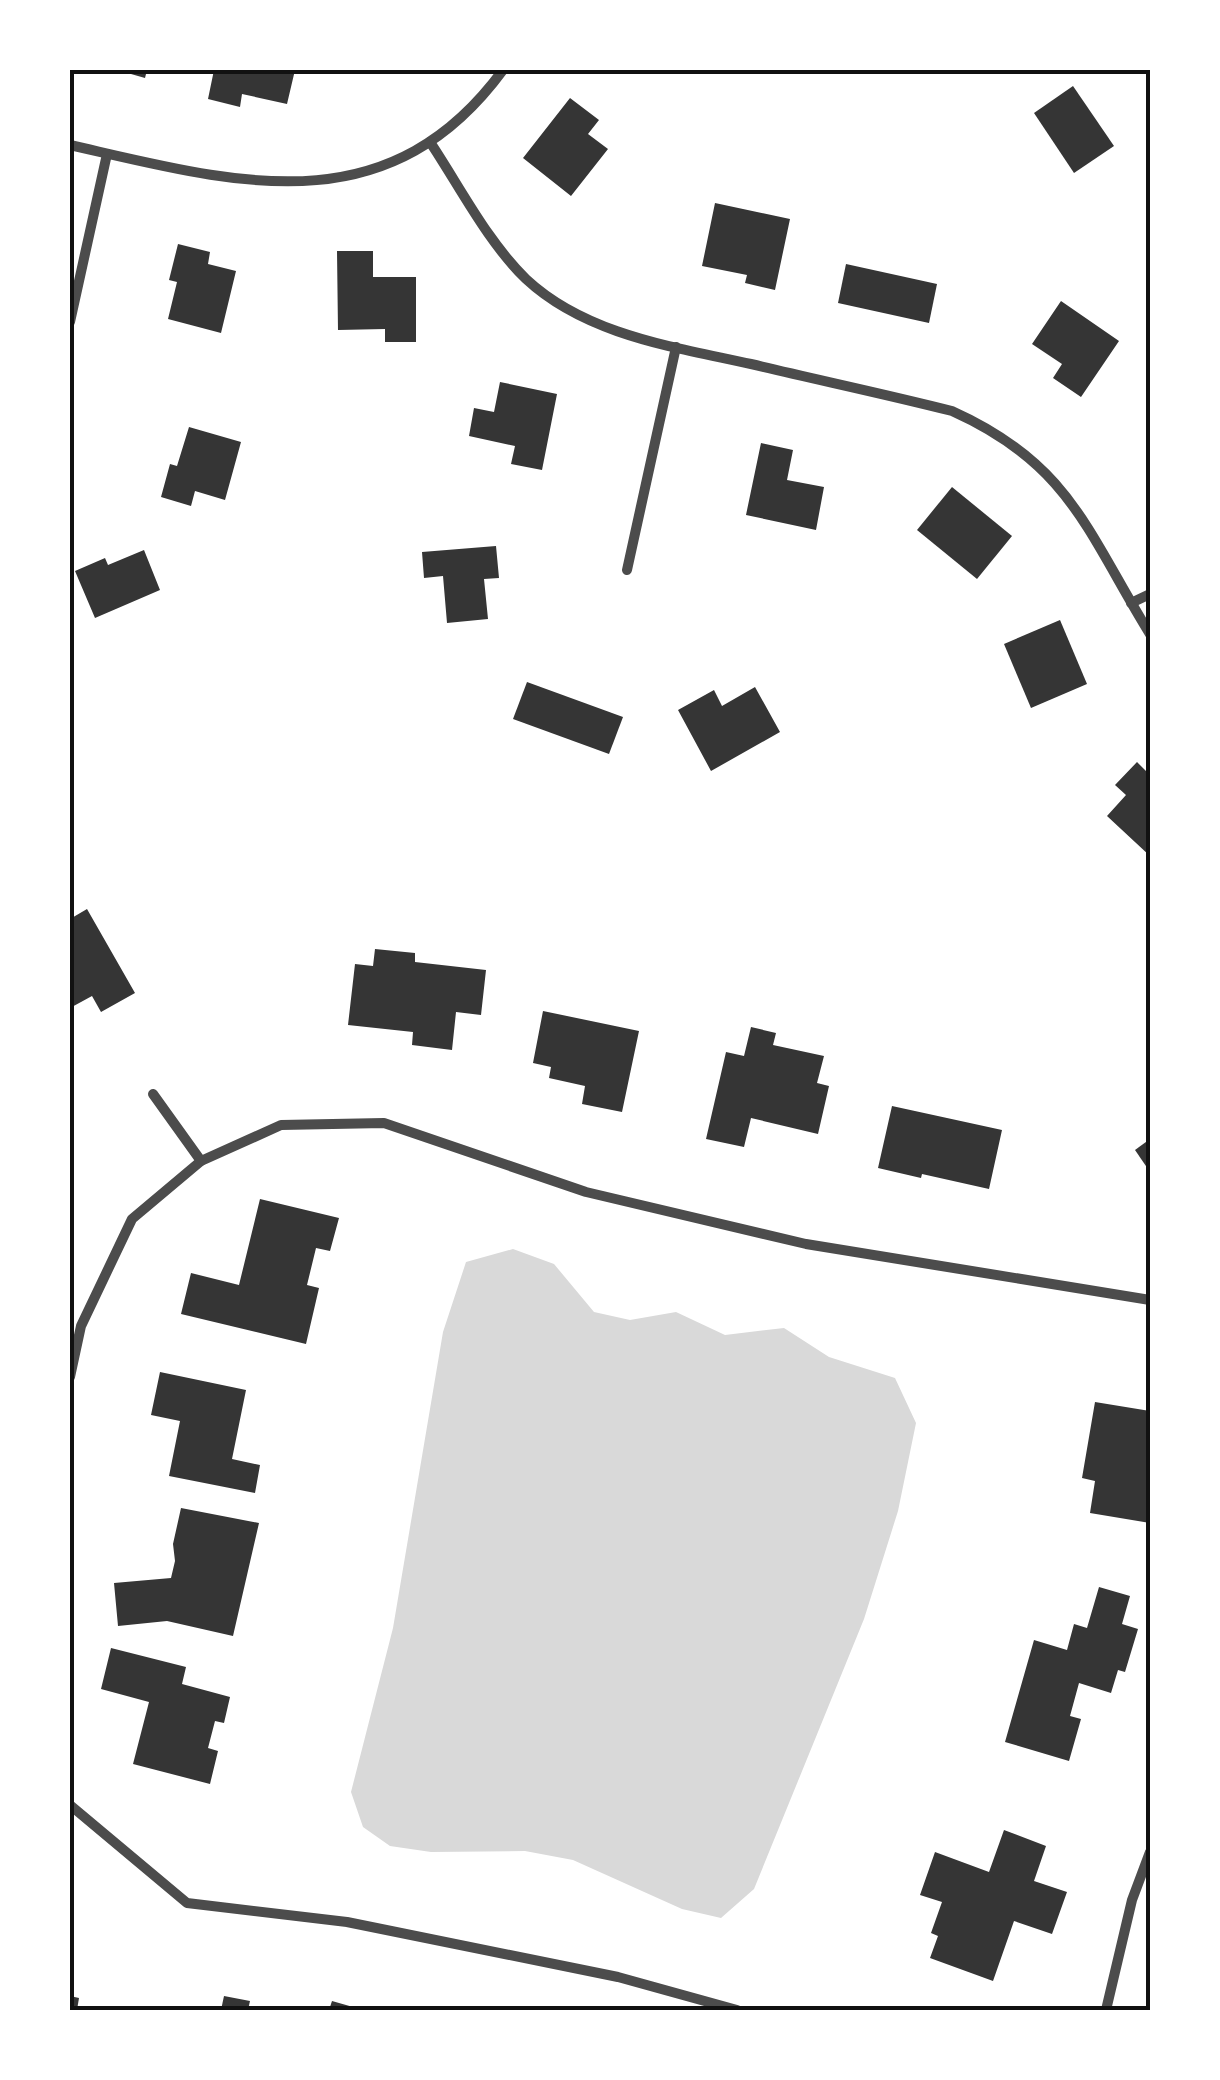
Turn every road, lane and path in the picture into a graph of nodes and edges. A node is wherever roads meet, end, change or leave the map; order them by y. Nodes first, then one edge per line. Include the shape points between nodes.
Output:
1 (503, 70) edge
2 (430, 142) junction
3 (70, 145) edge
4 (107, 154) junction
5 (70, 322) edge
6 (676, 347) junction
7 (628, 570) dead end
8 (1150, 594) edge
9 (1131, 603) junction
10 (1150, 634) edge
11 (153, 1094) dead end
12 (201, 1161) junction
13 (1150, 1300) edge
14 (70, 1377) edge
15 (70, 1806) edge
16 (1150, 1852) edge
17 (738, 2010) edge
18 (1106, 2010) edge

1 - 2 street via 460,120
2 - 4 street via 360,172 275,184
2 - 6 street via 526,279 591,322
3 - 4 street
4 - 5 street
6 - 7 street
6 - 9 street via 918,402 981,424 1062,488
8 - 9 street
9 - 10 street
11 - 12 street
12 - 13 street via 281,1125 384,1123 586,1192 806,1244
12 - 14 street via 132,1220 81,1326
15 - 17 street via 187,1903 347,1922
16 - 18 street

